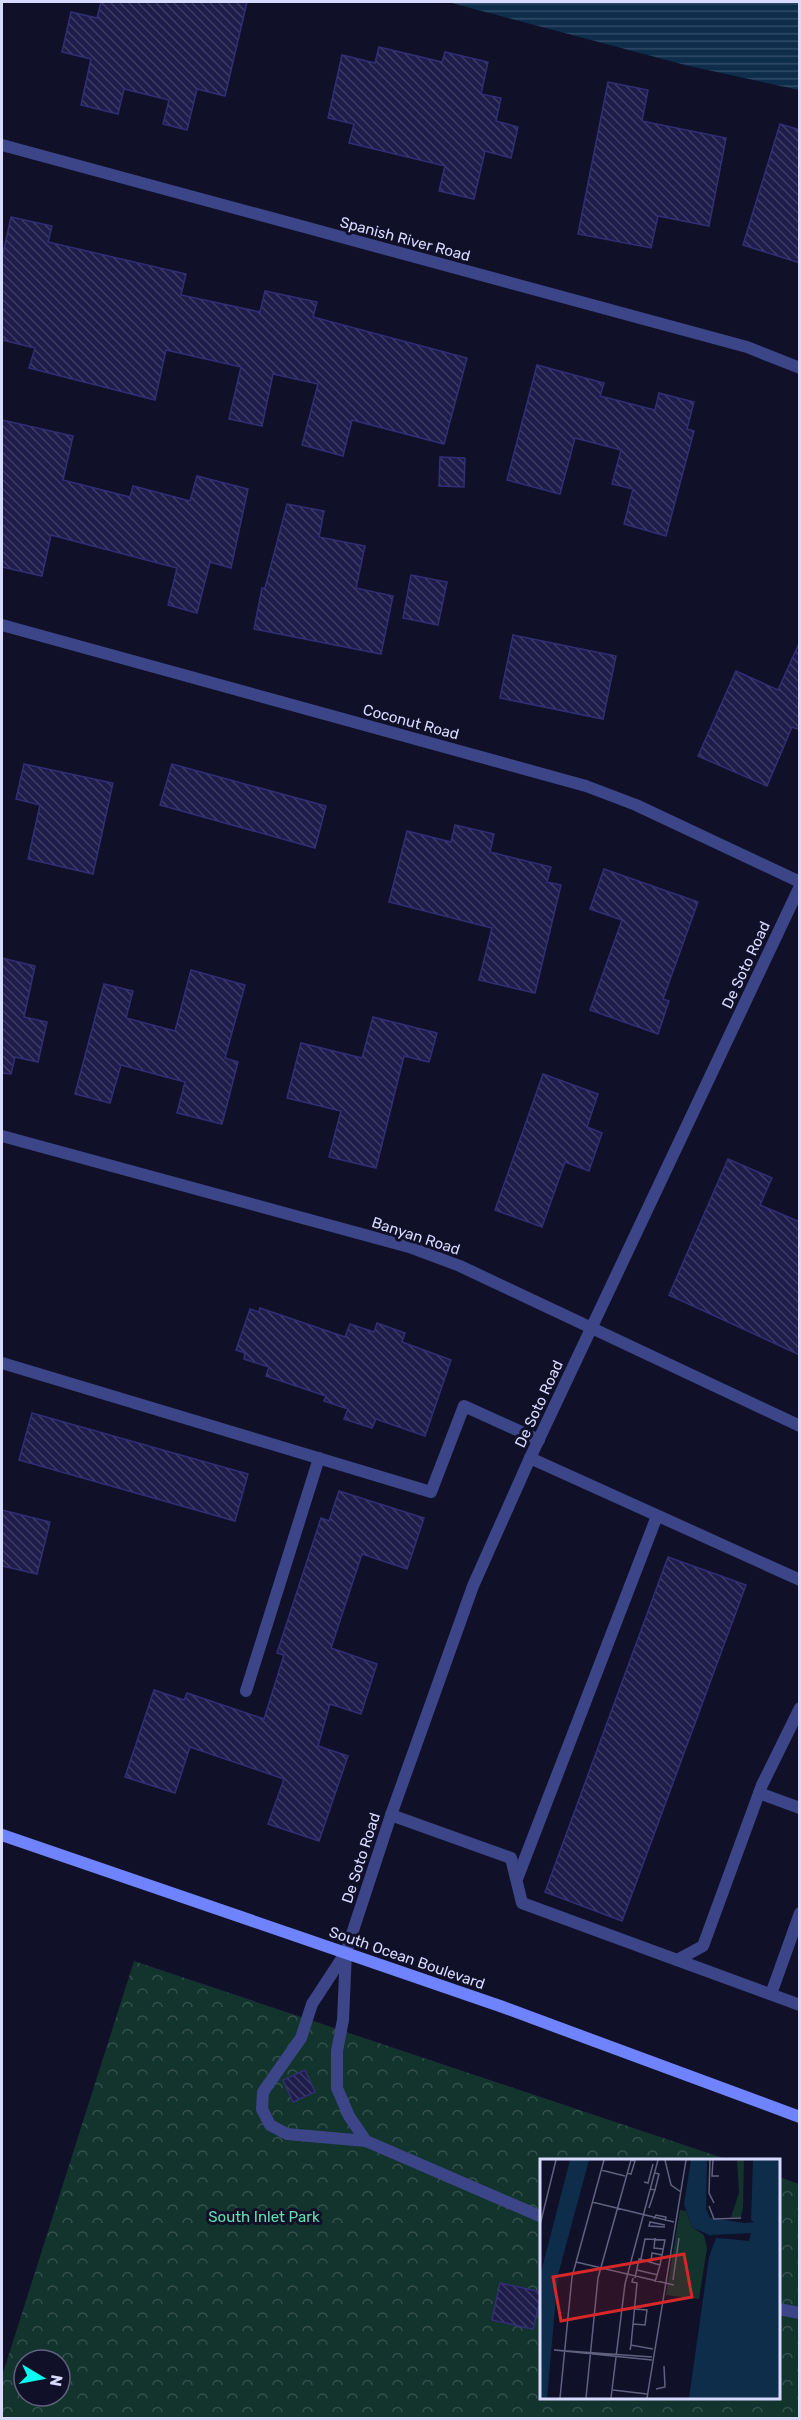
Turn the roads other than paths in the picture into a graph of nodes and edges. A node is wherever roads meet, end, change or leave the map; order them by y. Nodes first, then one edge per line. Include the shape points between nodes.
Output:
1 (2, 145) edge
2 (800, 368) edge
3 (2, 625) edge
4 (800, 884) edge
5 (2, 1136) edge
6 (592, 1328) junction
7 (2, 1363) edge
8 (800, 1426) edge
9 (539, 1440) junction
10 (319, 1458) junction
11 (530, 1458) junction
12 (657, 1516) junction
13 (800, 1580) edge
14 (246, 1691) dead end
15 (800, 1708) edge
16 (759, 1793) junction
17 (800, 1808) edge
18 (391, 1815) junction
19 (2, 1834) edge
20 (516, 1879) junction
21 (800, 1913) edge
22 (346, 1952) junction
23 (677, 1960) junction
24 (771, 1994) junction
25 (800, 2005) edge
26 (800, 2117) edge
27 (366, 2141) junction
28 (540, 2216) edge
29 (780, 2309) edge
30 (800, 2313) edge

1 - 2 street, Spanish River Road via 747,347
3 - 4 street, Coconut Road via 586,786 636,805
4 - 6 street, De Soto Road
5 - 6 street, Banyan Road via 409,1247 460,1266
6 - 8 street, Banyan Road
6 - 9 street, De Soto Road
7 - 10 street
9 - 10 street via 464,1406 431,1492
9 - 11 street, De Soto Road
10 - 14 street
11 - 12 street
11 - 18 street, De Soto Road via 461,1616
12 - 13 street
12 - 20 street
15 - 16 street
16 - 17 street
16 - 23 street via 703,1946
18 - 20 street via 511,1858
18 - 22 street, De Soto Road
19 - 22 main road, South Ocean Boulevard
20 - 23 street via 522,1903
21 - 24 street
22 - 26 main road, South Ocean Boulevard
22 - 27 street via 337,2088
22 - 27 street via 312,2004 295,2048 263,2092 262,2109 270,2125 287,2134
23 - 24 street
24 - 25 street
27 - 28 street
29 - 30 street

